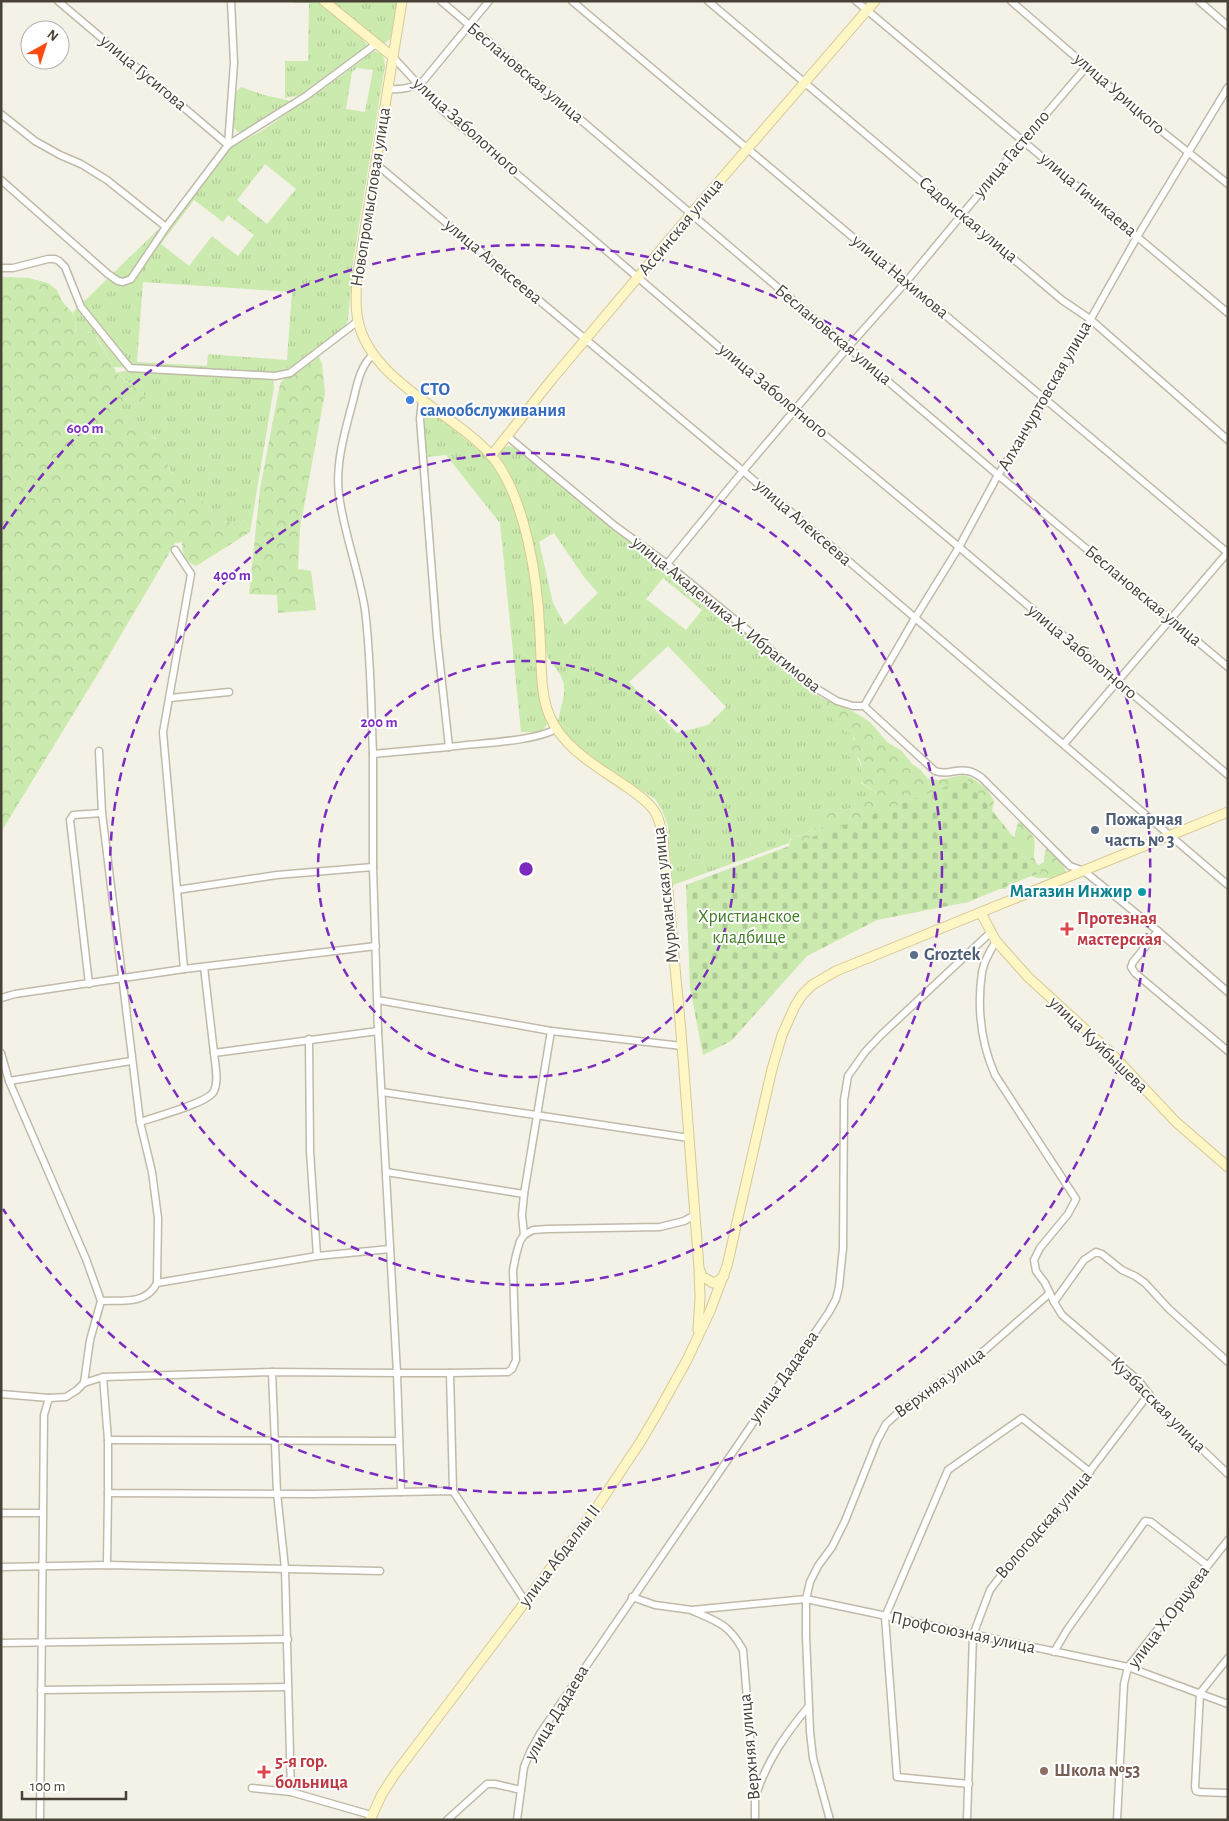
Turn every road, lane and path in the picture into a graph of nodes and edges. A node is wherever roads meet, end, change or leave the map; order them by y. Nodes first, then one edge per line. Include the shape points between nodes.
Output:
1 (58, 1) edge
2 (231, 1) edge
3 (324, 1) edge
4 (402, 1) edge
5 (441, 1) edge
6 (489, 1) edge
7 (572, 1) edge
8 (708, 1) edge
9 (856, 1) edge
10 (875, 1) edge
11 (1011, 1) edge
12 (1199, 1) edge
13 (867, 11) junction
14 (468, 25) junction
15 (1228, 26) edge
16 (376, 44) junction
17 (393, 57) junction
18 (1087, 66) junction
19 (804, 83) junction
20 (419, 85) junction
21 (1228, 88) edge
22 (388, 90) junction
23 (1, 114) edge
24 (1023, 141) junction
25 (228, 145) junction
26 (747, 150) junction
27 (1188, 152) junction
28 (376, 164) junction
29 (2, 182) edge
30 (1228, 184) edge
31 (692, 214) junction
32 (962, 215) junction
33 (166, 227) junction
34 (1137, 237) junction
35 (1, 268) edge
36 (638, 277) junction
37 (906, 282) junction
38 (1228, 313) edge
39 (1090, 319) junction
40 (358, 321) junction
41 (586, 340) junction
42 (848, 347) junction
43 (374, 354) junction
44 (422, 400) junction
45 (1045, 400) junction
46 (795, 410) junction
47 (507, 436) junction
48 (1228, 440) edge
49 (491, 456) junction
50 (743, 471) junction
51 (998, 476) junction
52 (959, 547) junction
53 (175, 550) dead end
54 (1228, 553) edge
55 (667, 564) junction
56 (915, 618) junction
57 (1171, 619) junction
58 (1228, 666) edge
59 (1117, 682) junction
60 (229, 692) dead end
61 (170, 698) junction
62 (864, 706) junction
63 (556, 729) junction
64 (1064, 744) junction
65 (449, 746) junction
66 (99, 751) dead end
67 (373, 754) junction
68 (1228, 775) edge
69 (1228, 812) edge
70 (102, 813) junction
71 (1170, 836) junction
72 (373, 867) junction
73 (1084, 871) junction
74 (1228, 885) edge
75 (176, 890) junction
76 (981, 913) junction
77 (1158, 931) junction
78 (991, 932) junction
79 (996, 941) junction
80 (376, 946) junction
81 (204, 967) junction
82 (184, 969) junction
83 (123, 979) junction
84 (89, 984) junction
85 (1228, 992) edge
86 (1, 998) edge
87 (378, 1000) junction
88 (551, 1030) junction
89 (378, 1031) junction
90 (309, 1039) junction
91 (682, 1046) junction
92 (1228, 1052) edge
93 (1, 1053) edge
94 (214, 1053) junction
95 (131, 1061) junction
96 (9, 1081) junction
97 (382, 1092) junction
98 (538, 1116) junction
99 (140, 1122) junction
100 (690, 1138) junction
101 (1228, 1167) edge
102 (386, 1172) junction
103 (524, 1194) junction
104 (695, 1215) junction
105 (524, 1235) junction
106 (390, 1249) junction
107 (317, 1256) junction
108 (699, 1268) junction
109 (724, 1276) junction
110 (157, 1283) junction
111 (1050, 1292) junction
112 (101, 1301) junction
113 (1054, 1302) junction
114 (695, 1344) junction
115 (1228, 1362) edge
116 (272, 1372) junction
117 (397, 1373) junction
118 (450, 1373) junction
119 (103, 1377) junction
120 (84, 1383) junction
121 (1, 1394) edge
122 (1148, 1394) junction
123 (49, 1398) junction
124 (108, 1440) junction
125 (274, 1441) junction
126 (399, 1441) junction
127 (1090, 1472) junction
128 (1228, 1474) edge
129 (453, 1491) junction
130 (400, 1492) junction
131 (108, 1493) junction
132 (277, 1493) junction
133 (42, 1513) junction
134 (1, 1514) edge
135 (1228, 1540) edge
136 (107, 1565) junction
137 (1208, 1565) junction
138 (1, 1567) edge
139 (42, 1568) junction
140 (285, 1568) junction
141 (380, 1571) dead end
142 (632, 1597) junction
143 (806, 1599) junction
144 (525, 1601) junction
145 (692, 1610) junction
146 (885, 1617) junction
147 (974, 1635) junction
148 (288, 1640) junction
149 (1, 1643) edge
150 (41, 1643) junction
151 (1054, 1652) junction
152 (1228, 1658) edge
153 (1128, 1667) junction
154 (288, 1687) junction
155 (41, 1690) junction
156 (1200, 1693) junction
157 (1228, 1704) edge
158 (808, 1706) junction
159 (968, 1784) junction
160 (252, 1788) dead end
161 (521, 1790) junction
162 (292, 1792) junction
163 (1228, 1793) edge
164 (755, 1796) junction
165 (371, 1818) edge
166 (40, 1820) edge
167 (447, 1820) edge
168 (517, 1820) edge
169 (755, 1820) edge
170 (830, 1820) edge
171 (967, 1820) edge
172 (1118, 1820) edge

1 - 25 street, улица Гусигова
2 - 25 street via 234,63
3 - 16 main road, улица Заболотного
4 - 17 main road, Новопромысловая улица
5 - 14 street, Беслановская улица
6 - 14 street
7 - 26 street, улица Нахимова
8 - 19 street, Садонская улица
9 - 13 street, улица Гичикаева
10 - 13 main road, Ассинская улица
11 - 18 street, улица Урицкого
12 - 15 street
13 - 19 main road, Ассинская улица
13 - 24 street, улица Гичикаева
14 - 20 street
14 - 31 street, Беслановская улица
16 - 17 main road, улица Заболотного
16 - 25 street via 306,96
17 - 20 street, улица Заболотного
17 - 22 main road, Новопромысловая улица
18 - 24 street, улица Гастелло
18 - 27 street, улица Урицкого
19 - 26 main road, Ассинская улица
19 - 32 street, Садонская улица
20 - 22 street
20 - 36 street, улица Заболотного via 441,109
21 - 27 street, Алханчуртовская улица
22 - 28 main road, Новопромысловая улица
23 - 33 street via 35,141 107,180
24 - 32 street, улица Гастелло
24 - 34 street, улица Гичикаева
25 - 33 street
26 - 31 main road, Ассинская улица
26 - 37 street, улица Нахимова
27 - 30 street, улица Урицкого
27 - 34 street, Алханчуртовская улица
28 - 40 main road, Новопромысловая улица via 357,279
28 - 41 street, улица Алексеева
29 - 33 street via 118,281 131,279
31 - 36 main road, Ассинская улица
31 - 42 street, Беслановская улица
32 - 37 street, улица Гастелло
32 - 39 street, Садонская улица via 1062,300
34 - 38 street, улица Гичикаева
34 - 39 street, Алханчуртовская улица
35 - 40 street via 48,259 59,261 65,267 81,307 130,368 275,376 290,373
36 - 41 main road, Ассинская улица
36 - 46 street, улица Заболотного
37 - 42 street, улица Гастелло
37 - 45 street, улица Нахимова
39 - 45 street, Алханчуртовская улица
39 - 48 street, Садонская улица
40 - 43 main road, Новопромысловая улица
41 - 47 main road, Ассинская улица
41 - 50 street, улица Алексеева
42 - 46 street, улица Гастелло
42 - 51 street, Беслановская улица
43 - 44 main road, Новопромысловая улица
43 - 67 street via 362,369 348,421 338,480 349,546 359,575 365,610
44 - 49 main road, Новопромысловая улица
44 - 65 street via 420,419 437,637
45 - 51 street, Алханчуртовская улица
45 - 54 street, улица Нахимова
46 - 50 street, улица Гастелло
46 - 52 street, улица Заболотного
47 - 49 main road, Ассинская улица
47 - 55 street, улица Академика Х. Ибрагимова via 615,526
49 - 63 main road, Мурманская улица via 501,468 511,490 525,532 540,625 543,689
50 - 55 street, улица Гастелло
50 - 56 street, улица Алексеева
51 - 52 street, Алханчуртовская улица
51 - 57 street, Беслановская улица
52 - 56 street, Алханчуртовская улица
52 - 59 street, улица Заболотного
53 - 61 street via 191,574
54 - 57 street
55 - 62 street, улица Академика Х. Ибрагимова via 804,681 837,701
56 - 62 street, Алханчуртовская улица
56 - 64 street, улица Алексеева
57 - 58 street, Беслановская улица
57 - 59 street
59 - 64 street
59 - 68 street, улица Заболотного
60 - 61 street
61 - 75 street via 163,746
62 - 73 street via 935,771 943,774 970,771 982,778 1070,866
63 - 65 street via 532,737
63 - 91 main road, Мурманская улица via 582,756 647,802 660,823
64 - 71 street, улица Алексеева
65 - 67 street
66 - 70 street
67 - 72 street
69 - 71 main road, улица Абдаллы II
70 - 83 street
70 - 84 street via 73,815 70,820
71 - 73 main road, улица Абдаллы II
71 - 74 street, улица Алексеева
72 - 75 street via 277,875
72 - 80 street
73 - 76 main road, улица Абдаллы II
73 - 77 street
75 - 82 street
76 - 78 main road, улица Куйбышева
76 - 109 main road, улица Абдаллы II via 836,971 802,995 788,1021 772,1069
77 - 85 street
77 - 92 street via 1133,962 1135,973
78 - 79 main road, улица Куйбышева
78 - 142 street, улица Дадаева via 881,1035 852,1068 844,1100 843,1248 836,1300
79 - 101 main road, улица Куйбышева via 1009,958 1110,1052 1176,1122
79 - 111 street, Кузбасская улица via 982,971 982,1035 987,1057 1076,1200 1034,1260 1036,1271
80 - 81 street
80 - 87 street
81 - 82 street
81 - 94 street
82 - 83 street
83 - 84 street
83 - 95 street
84 - 86 street
87 - 88 street
87 - 89 street
88 - 91 street
88 - 98 street
89 - 90 street
89 - 97 street
90 - 94 street
90 - 107 street via 310,1150
91 - 100 main road, Мурманская улица
93 - 96 street
94 - 99 street via 217,1083 214,1093 204,1100
95 - 96 street
95 - 99 street
96 - 112 street
97 - 98 street
97 - 102 street
98 - 100 street
98 - 103 street
99 - 110 street via 152,1172 158,1218
100 - 104 main road, Мурманская улица
102 - 103 street
102 - 106 street
103 - 105 street
104 - 105 street via 660,1228 547,1229 533,1230
104 - 108 main road, Мурманская улица
105 - 118 street via 514,1270 516,1360 512,1369 508,1372
106 - 107 street
106 - 117 street
107 - 110 street
108 - 109 main road via 702,1276 713,1283
108 - 114 main road, Мурманская улица via 699,1321
109 - 114 main road, улица Абдаллы II
110 - 112 street via 143,1298
111 - 113 street, Кузбасская улица
111 - 143 street, Верхняя улица via 985,1350 900,1410 886,1424 876,1441 845,1521 810,1582
112 - 120 street via 90,1340
113 - 115 street via 1084,1260 1096,1252 1102,1254 1135,1276
113 - 122 street, Кузбасская улица via 1062,1315 1139,1381
114 - 144 main road, улица Абдаллы II via 632,1456
116 - 117 street
116 - 119 street
116 - 125 street
117 - 118 street
117 - 126 street
118 - 129 street
119 - 120 street
119 - 124 street
120 - 123 street via 66,1397
121 - 123 street
122 - 127 street, Вологодская улица
122 - 128 street, Кузбасская улица
123 - 133 street via 43,1430
124 - 125 street
124 - 131 street
125 - 126 street
125 - 132 street
126 - 130 street
127 - 146 street via 1022,1418 957,1463 948,1471
127 - 147 street, Вологодская улица via 1054,1518 998,1578 990,1590
129 - 130 street
129 - 144 street
130 - 132 street
131 - 132 street
131 - 136 street
132 - 140 street
133 - 134 street
133 - 139 street
135 - 137 street, улица Х.Орцуева
136 - 139 street
136 - 140 street
137 - 151 street via 1151,1522 1145,1521
137 - 153 street, улица Х.Орцуева
138 - 139 street
139 - 150 street
140 - 141 street
140 - 148 street
142 - 145 street via 656,1605
142 - 161 street, улица Дадаева via 530,1750
143 - 145 street, Профсоюзная улица
143 - 146 street, Профсоюзная улица
143 - 158 street, Верхняя улица
144 - 165 main road, улица Абдаллы II via 395,1774
145 - 164 street, Верхняя улица via 720,1622 734,1635 743,1650
146 - 147 street, Профсоюзная улица
146 - 159 street via 897,1777
147 - 151 street, Профсоюзная улица
147 - 159 street, Вологодская улица
148 - 150 street
148 - 154 street
149 - 150 street
150 - 155 street
151 - 153 street, Профсоюзная улица
152 - 156 street
153 - 156 street, Профсоюзная улица
153 - 172 street, улица Х.Орцуева via 1124,1684
154 - 155 street
154 - 162 street
155 - 166 street
156 - 157 street, Профсоюзная улица
156 - 163 street via 1195,1789
158 - 164 street via 774,1752
158 - 170 street, Верхняя улица via 813,1758
159 - 171 street, Вологодская улица
160 - 162 street
161 - 167 street via 487,1784
161 - 168 street, улица Дадаева
162 - 165 street
164 - 169 street, Верхняя улица

